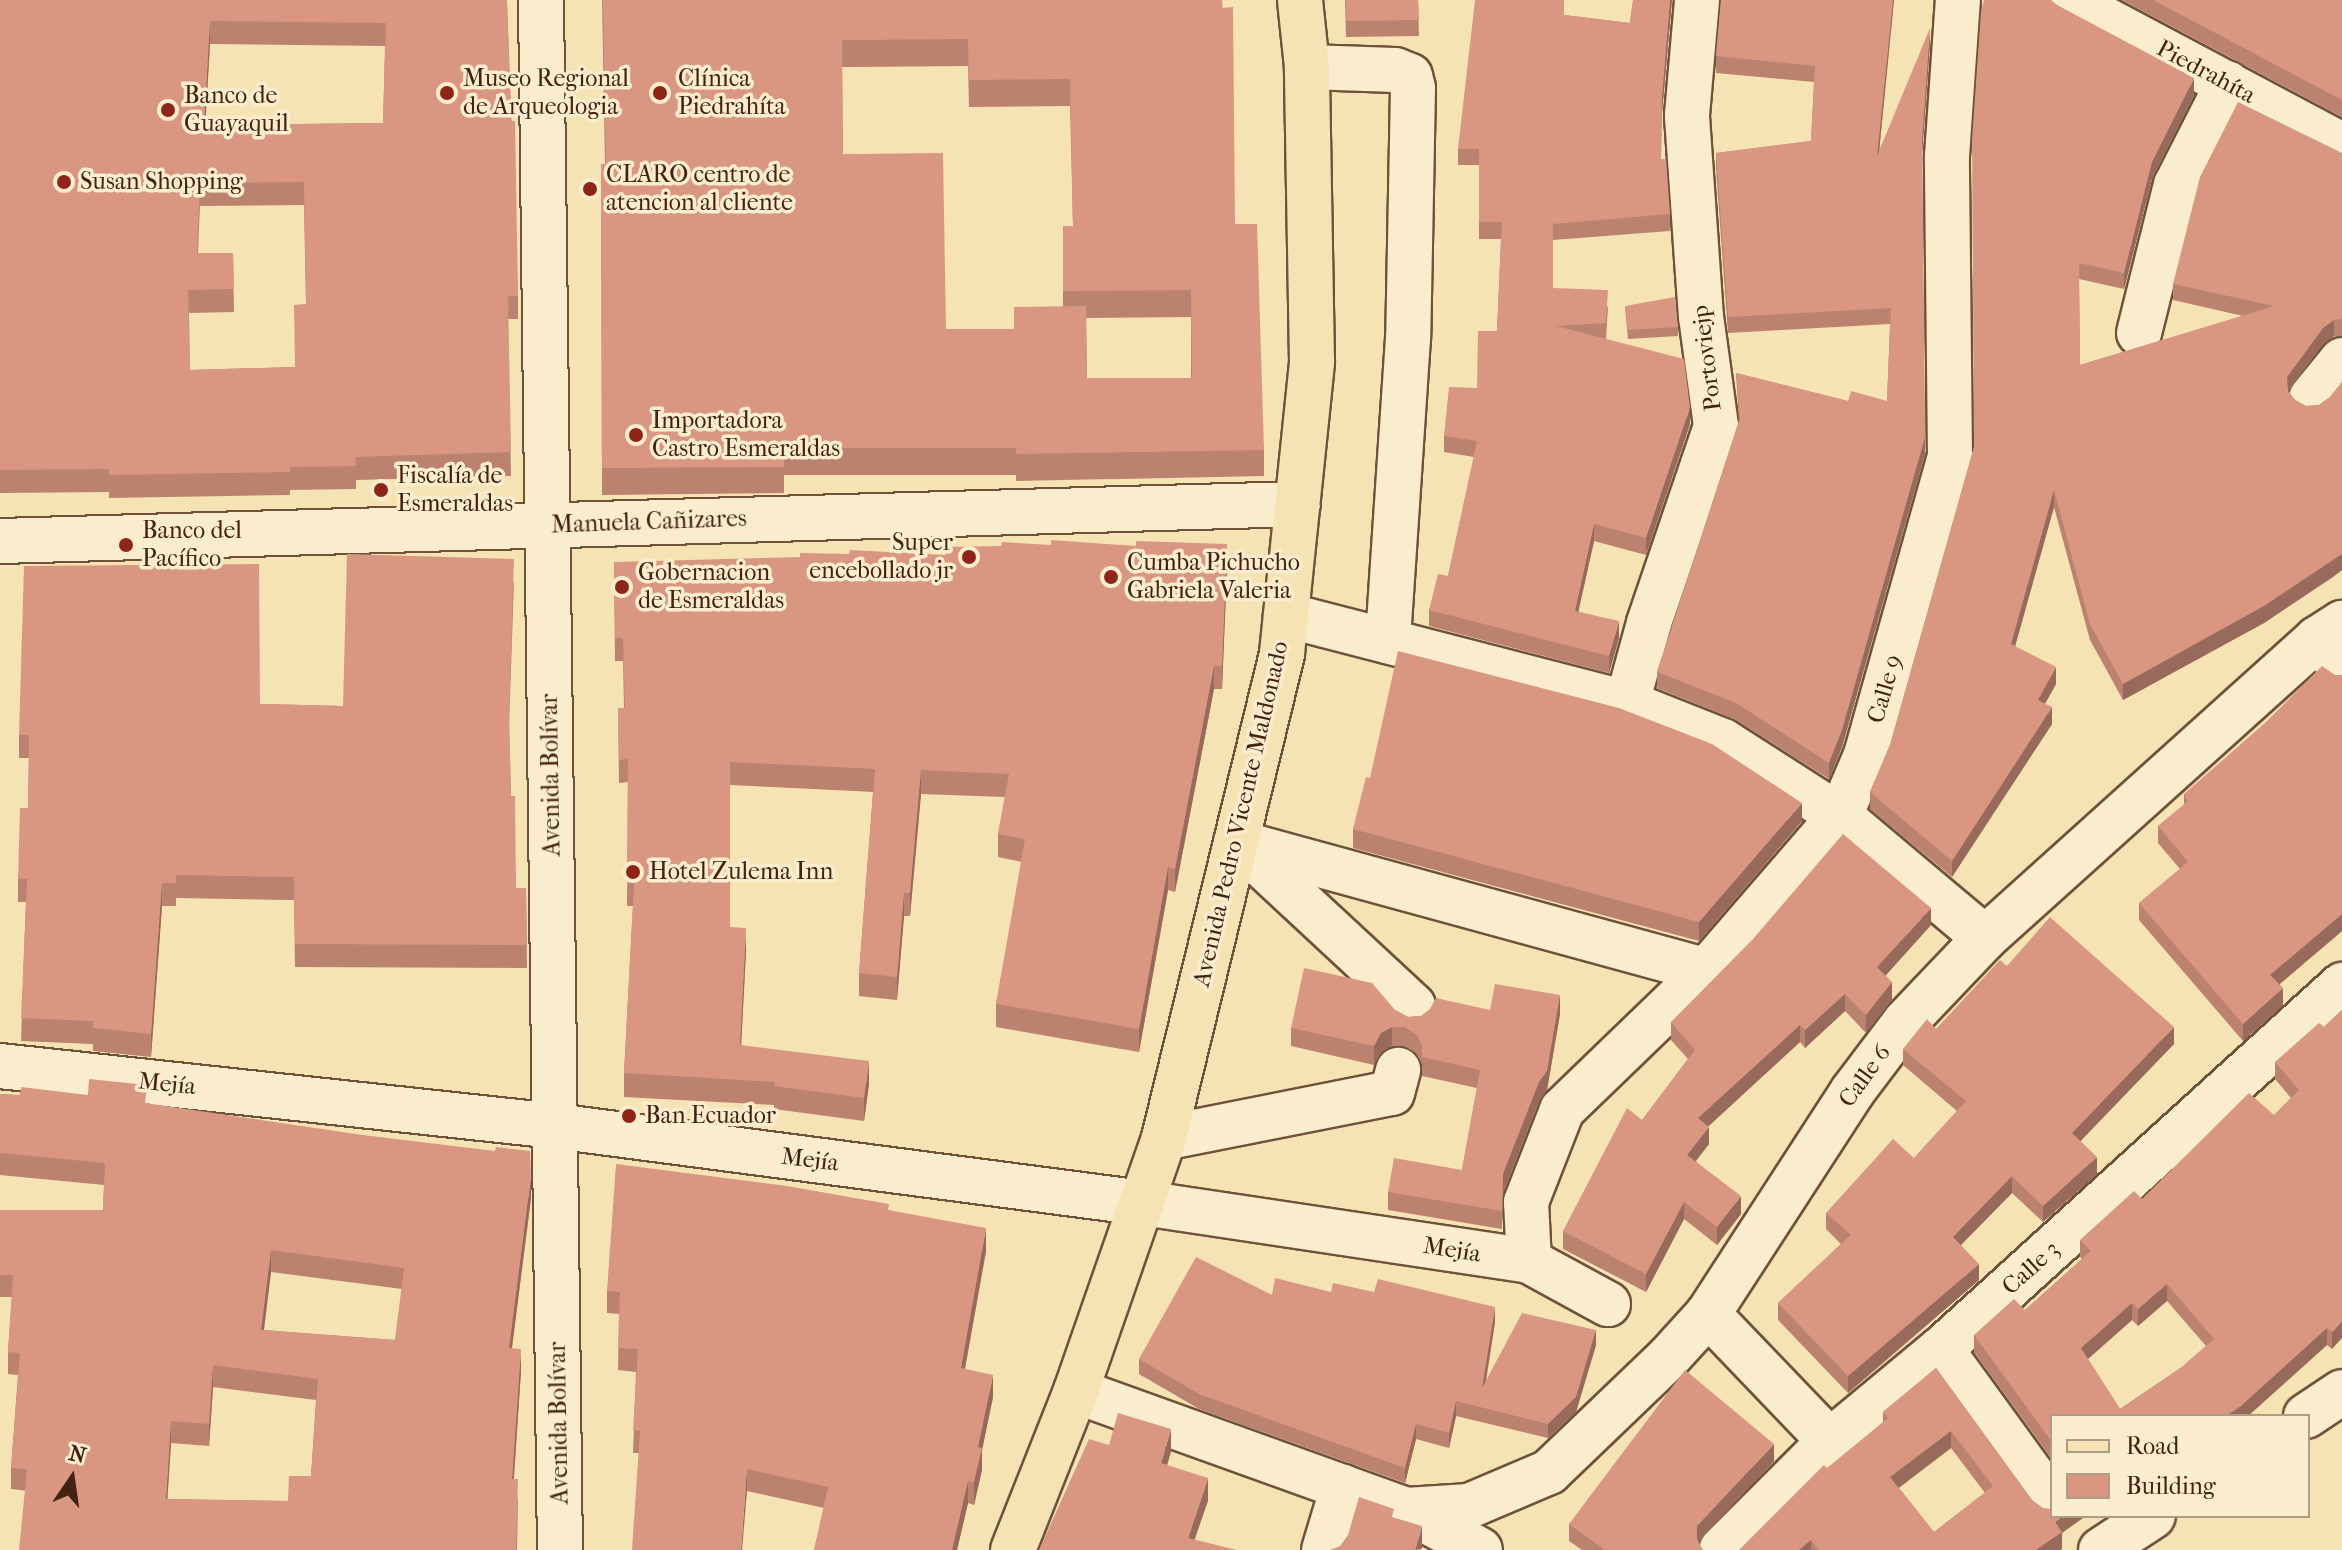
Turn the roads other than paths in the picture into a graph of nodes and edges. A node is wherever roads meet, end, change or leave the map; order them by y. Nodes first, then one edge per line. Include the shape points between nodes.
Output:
1 (541, 0) edge
2 (1300, 0) edge
3 (1697, 0) edge
4 (1958, 0) edge
5 (2078, 2) edge
6 (1307, 67) junction
7 (2228, 83) junction
8 (2342, 145) edge
9 (2139, 333) dead end
10 (2342, 360) edge
11 (2311, 398) dead end
12 (1297, 504) junction
13 (547, 525) junction
14 (0, 541) edge
15 (1286, 615) junction
16 (1388, 641) junction
17 (2334, 643) edge
18 (1627, 703) junction
19 (1840, 816) junction
20 (1236, 842) junction
21 (1985, 938) junction
22 (1706, 971) junction
23 (2342, 985) edge
24 (1412, 1011) dead end
25 (0, 1066) edge
26 (1398, 1070) dead end
27 (555, 1126) junction
28 (1164, 1138) junction
29 (1143, 1203) junction
30 (1529, 1261) junction
31 (1608, 1304) dead end
32 (1708, 1314) junction
33 (1941, 1349) junction
34 (1076, 1391) junction
35 (2342, 1392) edge
36 (2309, 1414) edge
37 (1830, 1441) junction
38 (1343, 1487) junction
39 (2050, 1499) edge
40 (1406, 1510) junction
41 (2063, 1518) edge
42 (2150, 1518) edge
43 (560, 1550) edge
44 (1013, 1550) edge
45 (1324, 1550) edge
46 (1480, 1550) edge
47 (1721, 1550) edge
48 (2087, 1550) edge
49 (2101, 1550) edge

1 - 13 street, Avenida Bolívar
2 - 6 main road, Avenida Pedro Vicente Maldonado
3 - 18 street, Portoviejp via 1687,115 1701,317 1716,426 1653,609
4 - 19 street, Calle 9 via 1947,156 1950,457 1866,755
5 - 7 street, Piedrahíta
6 - 12 main road, Avenida Pedro Vicente Maldonado via 1312,362
6 - 16 street via 1395,70 1410,76 1413,88 1408,338
7 - 8 street, Piedrahíta
7 - 9 street via 2176,185
10 - 11 street
12 - 13 street, Manuela Cañizares
12 - 15 main road, Avenida Pedro Vicente Maldonado
13 - 14 street, Manuela Cañizares
13 - 27 street, Avenida Bolívar
15 - 16 street
15 - 20 main road, Avenida Pedro Vicente Maldonado via 1282,653
16 - 18 street
17 - 21 street, Calle 6
18 - 19 street via 1723,741
19 - 21 street
19 - 22 street, Calle 9
20 - 22 street
20 - 24 street via 1413,1006
20 - 28 main road, Avenida Pedro Vicente Maldonado
21 - 32 street, Calle 6 via 1905,1022 1852,1092
22 - 30 street, Calle 9 via 1562,1110 1526,1202
23 - 33 street, Calle 3
25 - 27 street, Mejía
26 - 28 street via 1392,1093
27 - 29 street, Mejía
27 - 43 street, Avenida Bolívar
28 - 29 main road, Avenida Pedro Vicente Maldonado
29 - 30 street, Mejía
29 - 34 main road, Avenida Pedro Vicente Maldonado
30 - 31 street, Mejía
32 - 37 street
32 - 40 street, Calle 6 via 1549,1472 1469,1506
33 - 37 street, Calle 3
33 - 39 street
34 - 38 street
34 - 44 main road, Avenida Pedro Vicente Maldonado
35 - 36 street
37 - 47 street, Calle 3
38 - 40 street
38 - 45 street
40 - 46 street
41 - 48 street
42 - 49 street

